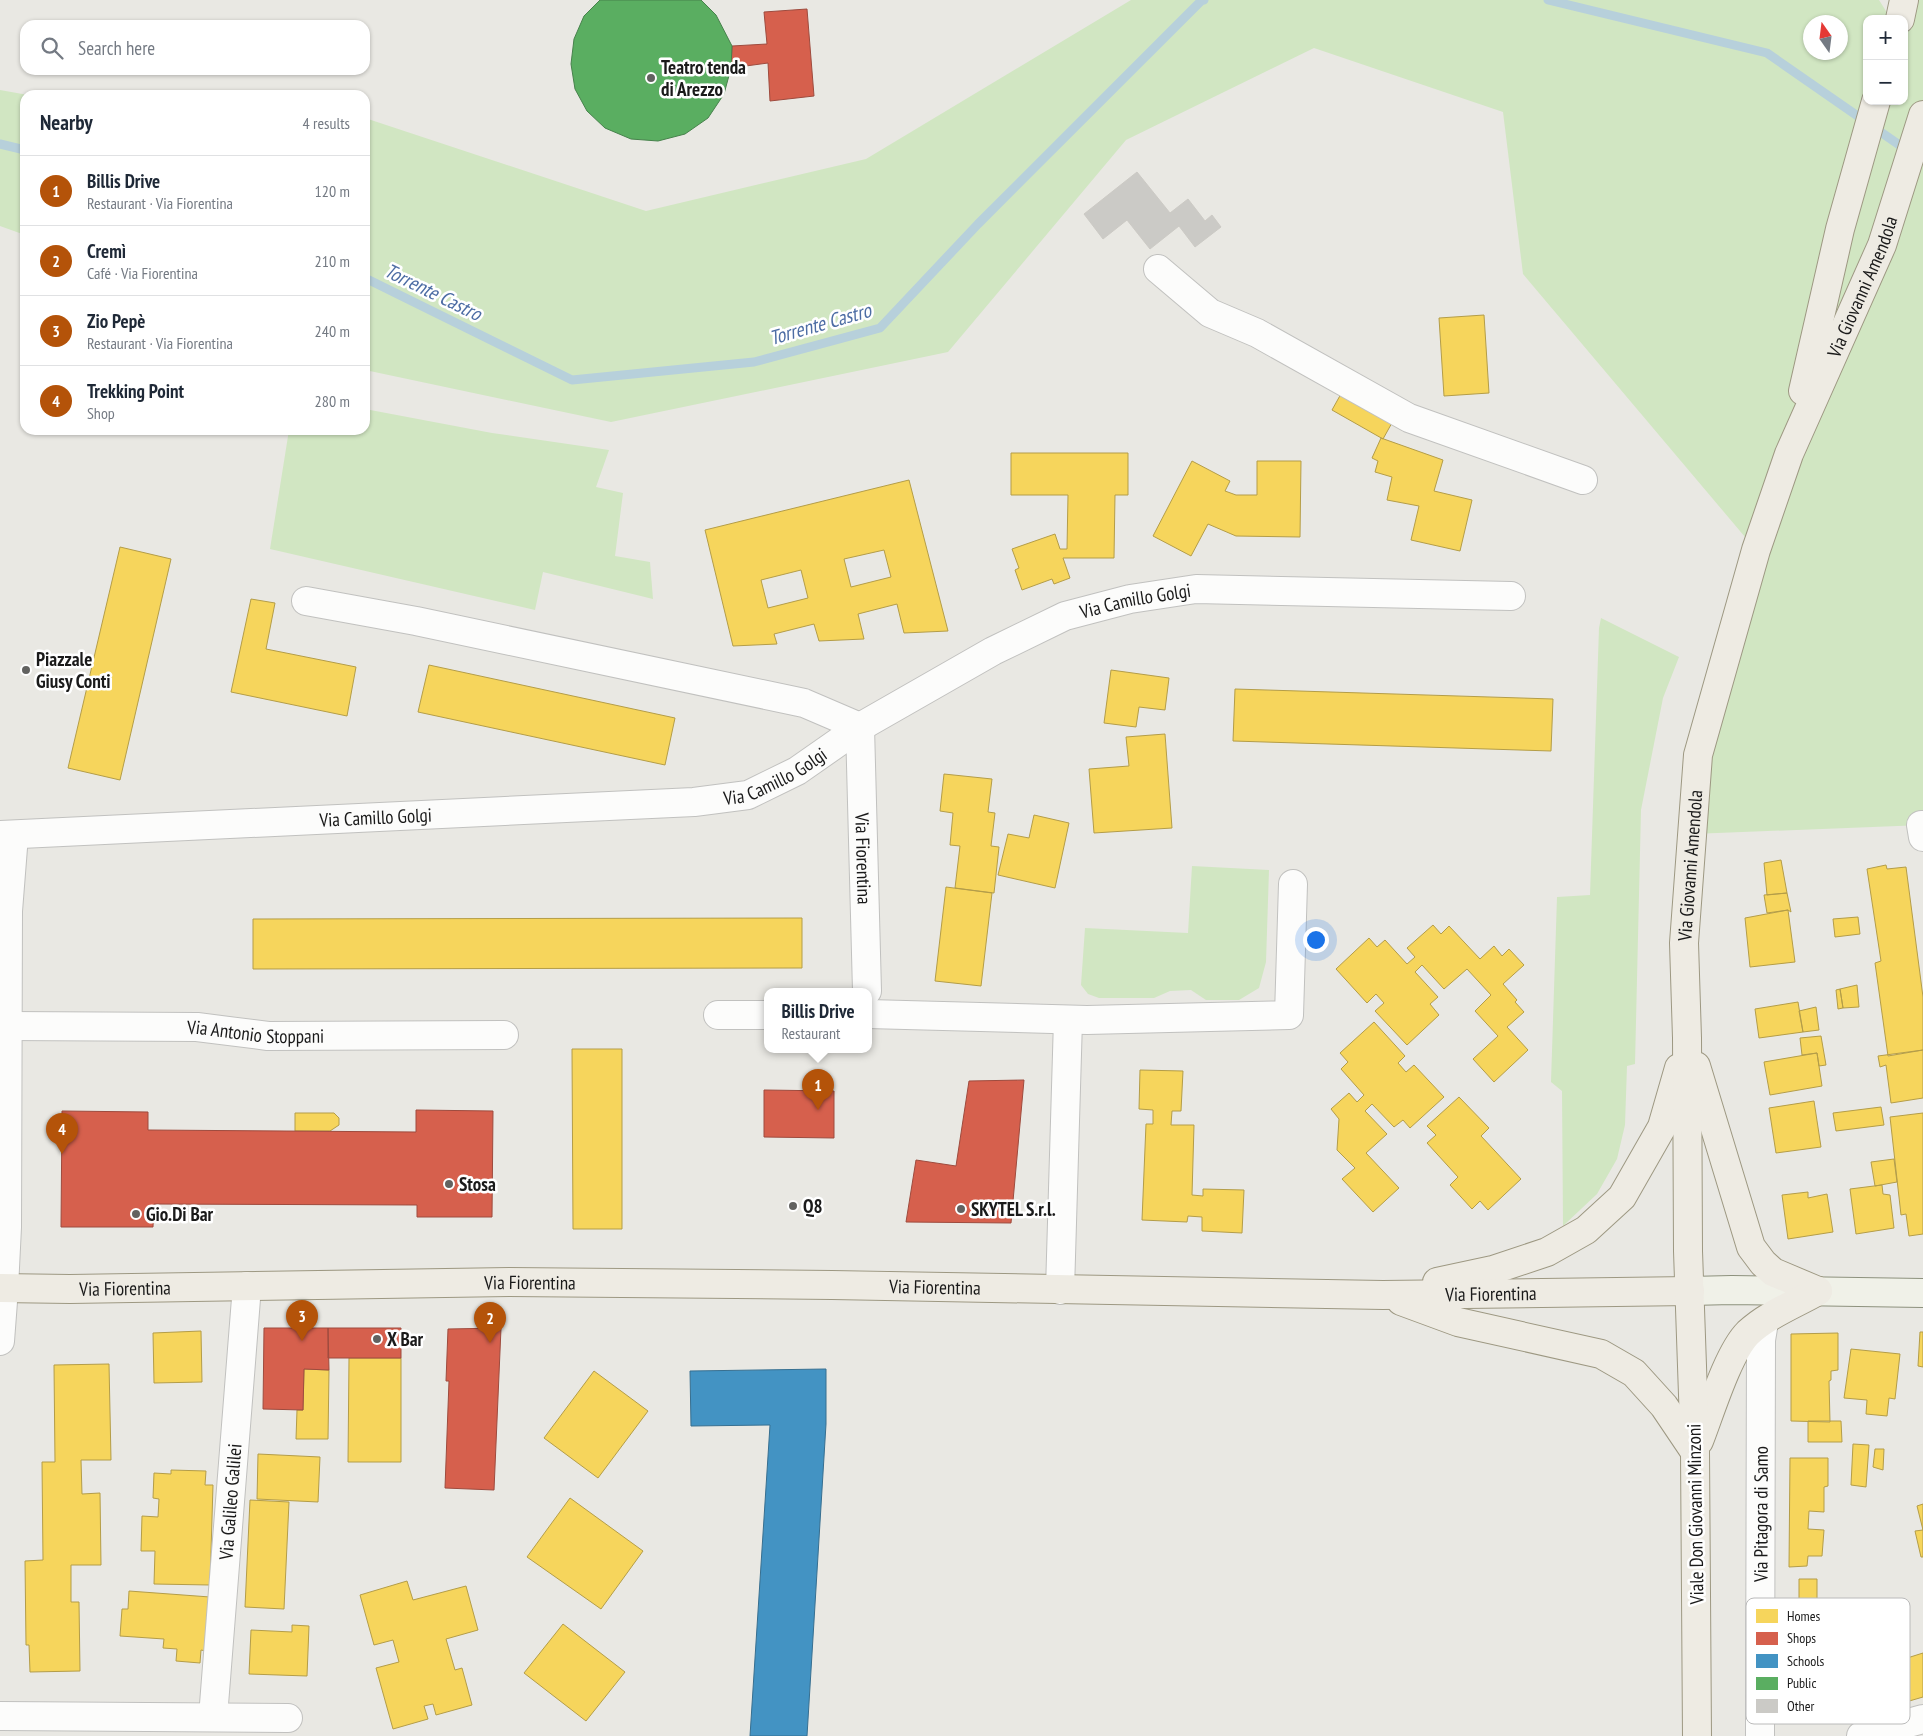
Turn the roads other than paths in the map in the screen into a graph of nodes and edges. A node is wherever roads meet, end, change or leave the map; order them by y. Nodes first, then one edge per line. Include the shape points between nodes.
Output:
1 (1875, 105) edge
2 (1923, 115) edge
3 (1158, 269) dead end
4 (1789, 454) junction
5 (1583, 480) dead end
6 (1511, 596) dead end
7 (306, 601) dead end
8 (860, 727) junction
9 (7, 835) edge
10 (1293, 884) dead end
11 (4, 911) edge
12 (867, 988) edge
13 (872, 1014) edge
14 (718, 1015) dead end
15 (764, 1015) edge
16 (1068, 1020) junction
17 (7, 1026) junction
18 (504, 1035) dead end
19 (1687, 1038) junction
20 (247, 1286) junction
21 (2, 1288) edge
22 (1060, 1290) junction
23 (1690, 1291) junction
24 (1818, 1291) junction
25 (1923, 1293) edge
26 (1383, 1294) junction
27 (1763, 1331) junction
28 (0, 1341) edge
29 (1695, 1452) junction
30 (1761, 1598) edge
31 (0, 1716) edge
32 (213, 1717) junction
33 (288, 1718) dead end
34 (1923, 1719) edge
35 (1910, 1723) edge
36 (1905, 1724) edge
37 (1697, 1736) edge
38 (1861, 1736) edge

1 - 4 main road, Via Giovanni Amendola via 1840,229
2 - 4 main road, Via Giovanni Amendola via 1882,244
3 - 5 street via 1210,313 1258,333 1409,418
4 - 19 main road, Via Giovanni Amendola via 1756,550 1698,755 1684,943
6 - 8 street, Via Camillo Golgi via 1196,589 1130,599 1065,616 993,651
7 - 8 street via 804,703
8 - 9 street, Via Camillo Golgi via 797,772 748,795 694,802
8 - 12 street, Via Fiorentina
9 - 11 street
10 - 16 street via 1289,1014
11 - 17 street
13 - 16 street
14 - 15 street
16 - 22 street
17 - 18 street, Via Antonio Stoppani via 197,1027 268,1036
17 - 21 street via 7,1227
19 - 23 main road, Via Giovanni Amendola
19 - 24 main road via 1751,1247 1773,1272
19 - 26 main road via 1662,1126 1622,1196 1586,1230 1547,1252 1493,1270
20 - 21 main road, Via Fiorentina
20 - 22 main road, Via Fiorentina via 518,1282
20 - 32 street, Via Galileo Galilei
21 - 28 street
22 - 26 main road, Via Fiorentina
23 - 24 main road, Via Fiorentina
23 - 26 main road, Via Fiorentina
23 - 29 main road, Viale Don Giovanni Minzoni
24 - 25 main road, Via Fiorentina
24 - 27 main road
26 - 29 main road via 1458,1322 1601,1354 1634,1372 1664,1406
27 - 29 main road via 1748,1334 1729,1363
27 - 30 street, Via Pitagora di Samo
29 - 37 main road, Viale Don Giovanni Minzoni
31 - 32 street
32 - 33 street
34 - 35 street
36 - 38 street

